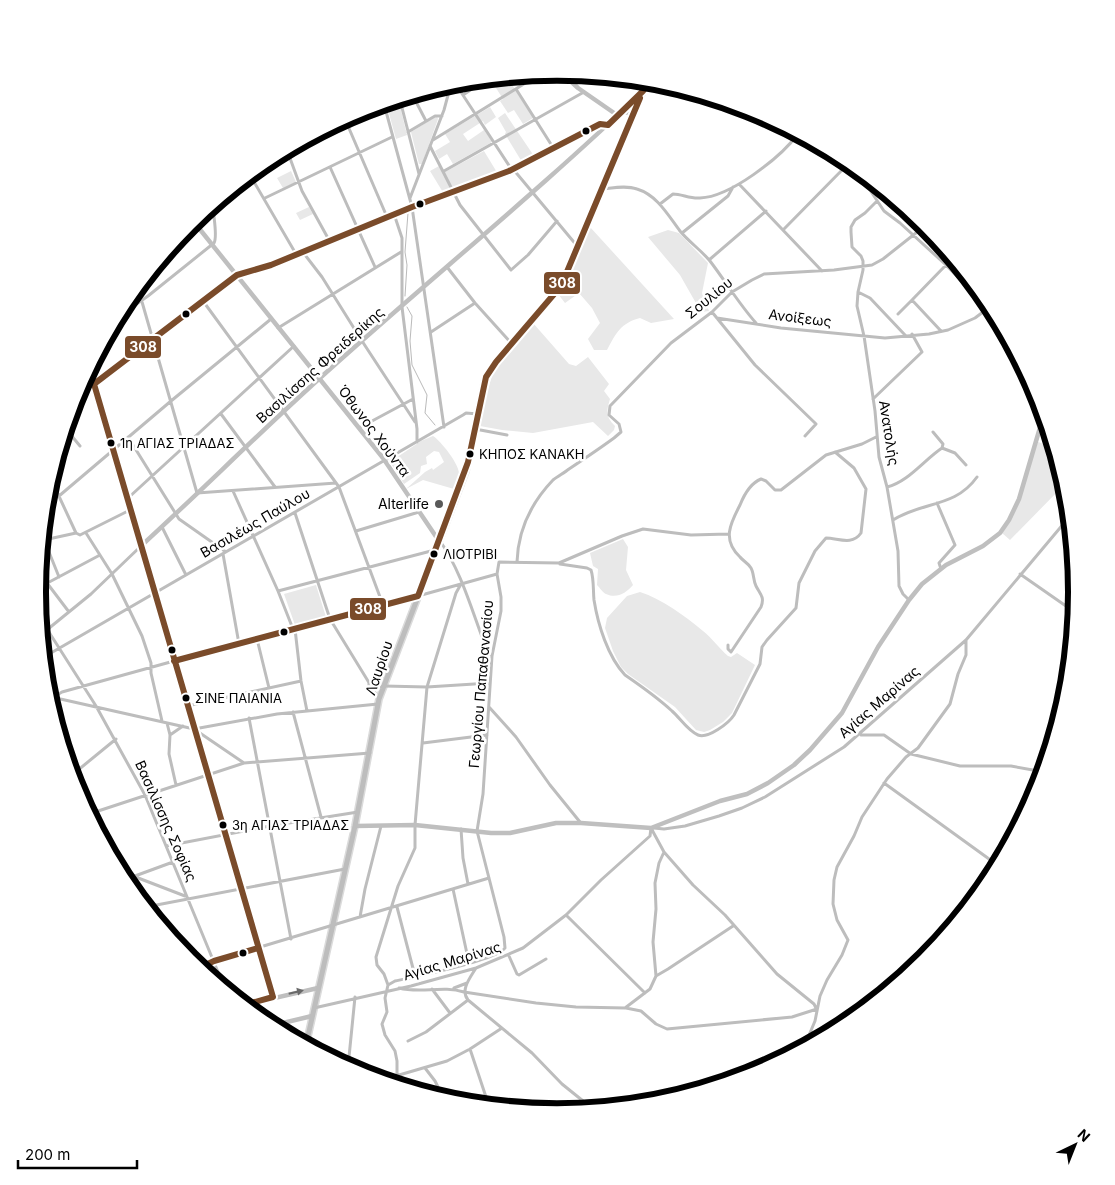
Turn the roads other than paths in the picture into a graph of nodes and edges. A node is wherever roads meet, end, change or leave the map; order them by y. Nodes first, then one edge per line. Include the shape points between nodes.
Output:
1 (572, 81) edge
2 (527, 82) edge
3 (472, 89) edge
4 (516, 89) junction
5 (460, 91) edge
6 (643, 91) joint
7 (584, 92) junction
8 (449, 93) edge
9 (463, 95) junction
10 (416, 102) edge
11 (401, 106) edge
12 (385, 111) edge
13 (476, 114) junction
14 (619, 114) junction
15 (633, 114) junction
16 (442, 116) junction
17 (535, 119) junction
18 (426, 121) junction
19 (608, 125) junction
20 (348, 126) edge
21 (408, 132) junction
22 (392, 137) junction
23 (793, 139) edge
24 (433, 140) junction
25 (494, 143) junction
26 (430, 146) junction
27 (554, 148) junction
28 (359, 153) junction
29 (290, 157) edge
30 (330, 167) junction
31 (844, 168) edge
32 (513, 169) junction
33 (444, 171) junction
34 (419, 174) junction
35 (855, 177) edge
36 (254, 181) edge
37 (298, 182) junction
38 (739, 184) junction
39 (733, 187) junction
40 (602, 189) junction
41 (454, 192) junction
42 (532, 192) junction
43 (265, 198) junction
44 (410, 198) junction
45 (877, 201) junction
46 (660, 204) junction
47 (412, 207) junction
48 (766, 211) junction
49 (394, 214) junction
50 (213, 215) edge
51 (386, 217) junction
52 (557, 222) junction
53 (199, 228) edge
54 (358, 229) junction
55 (784, 229) junction
56 (918, 230) edge
57 (682, 232) junction
58 (912, 234) junction
59 (483, 236) junction
60 (329, 240) junction
61 (212, 245) junction
62 (578, 247) junction
63 (302, 251) junction
64 (402, 251) junction
65 (296, 254) junction
66 (709, 260) junction
67 (948, 263) edge
68 (946, 265) junction
69 (375, 267) junction
70 (447, 267) junction
71 (864, 267) junction
72 (822, 271) junction
73 (237, 275) junction
74 (424, 286) junction
75 (967, 287) edge
76 (732, 292) junction
77 (858, 292) junction
78 (332, 293) junction
79 (141, 296) edge
80 (142, 300) junction
81 (203, 300) junction
82 (912, 300) junction
83 (475, 303) junction
84 (133, 306) edge
85 (402, 306) junction
86 (984, 310) edge
87 (712, 312) junction
88 (898, 314) dead end
89 (717, 318) junction
90 (271, 319) junction
91 (756, 324) junction
92 (278, 328) junction
93 (431, 332) junction
94 (941, 332) junction
95 (912, 334) junction
96 (905, 335) junction
97 (864, 336) junction
98 (153, 339) junction
99 (362, 342) junction
100 (512, 344) junction
101 (294, 346) junction
102 (237, 347) junction
103 (259, 378) junction
104 (319, 379) junction
105 (92, 381) edge
106 (94, 384) junction
107 (88, 391) edge
108 (413, 399) junction
109 (872, 399) junction
110 (171, 401) junction
111 (403, 404) junction
112 (284, 412) junction
113 (221, 414) junction
114 (478, 414) junction
115 (416, 422) junction
116 (1041, 425) edge
117 (444, 427) junction
118 (358, 428) junction
119 (475, 429) junction
120 (933, 432) dead end
121 (71, 435) edge
122 (507, 435) dead end
123 (805, 436) dead end
124 (876, 436) junction
125 (128, 437) junction
126 (417, 442) junction
127 (80, 446) dead end
128 (184, 446) junction
129 (246, 447) junction
130 (942, 448) junction
131 (113, 450) junction
132 (835, 452) junction
133 (385, 461) junction
134 (966, 465) dead end
135 (151, 476) junction
136 (976, 477) dead end
137 (336, 483) junction
138 (339, 487) junction
139 (887, 487) junction
140 (275, 488) junction
141 (57, 491) edge
142 (233, 491) junction
143 (197, 493) junction
144 (59, 496) junction
145 (127, 499) junction
146 (937, 503) junction
147 (130, 510) junction
148 (419, 512) junction
149 (295, 513) junction
150 (175, 514) junction
151 (893, 520) junction
152 (1064, 523) edge
153 (162, 527) junction
154 (356, 531) junction
155 (76, 533) junction
156 (86, 533) junction
157 (728, 534) junction
158 (254, 536) junction
159 (50, 537) edge
160 (439, 541) junction
161 (141, 546) junction
162 (48, 549) edge
163 (224, 553) junction
164 (434, 553) junction
165 (100, 555) junction
166 (517, 562) junction
167 (559, 563) junction
168 (369, 567) junction
169 (941, 569) junction
170 (112, 574) junction
171 (497, 574) junction
172 (1020, 574) junction
173 (186, 575) junction
174 (59, 577) junction
175 (318, 581) junction
176 (47, 583) joint
177 (461, 584) junction
178 (278, 591) junction
179 (154, 593) junction
180 (418, 596) junction
181 (909, 600) junction
182 (383, 605) junction
183 (130, 608) junction
184 (1069, 608) edge
185 (69, 612) junction
186 (330, 619) junction
187 (48, 629) joint
188 (294, 629) junction
189 (257, 639) junction
190 (966, 640) junction
191 (239, 644) junction
192 (728, 645) dead end
193 (60, 647) junction
194 (50, 653) edge
195 (492, 656) junction
196 (174, 661) junction
197 (151, 667) junction
198 (301, 681) junction
199 (490, 684) junction
200 (83, 685) junction
201 (371, 685) junction
202 (383, 686) junction
203 (427, 687) junction
204 (269, 688) junction
205 (57, 695) edge
206 (58, 698) edge
207 (379, 702) junction
208 (96, 706) junction
209 (187, 706) junction
210 (488, 707) junction
211 (307, 711) junction
212 (293, 712) junction
213 (249, 718) junction
214 (162, 722) junction
215 (167, 723) junction
216 (183, 726) junction
217 (194, 729) junction
218 (170, 735) junction
219 (487, 735) junction
220 (859, 735) junction
221 (116, 740) junction
222 (423, 743) junction
223 (370, 753) junction
224 (911, 754) junction
225 (305, 758) junction
226 (244, 763) junction
227 (258, 763) junction
228 (78, 770) edge
229 (1037, 771) edge
230 (207, 774) junction
231 (884, 783) junction
232 (176, 785) junction
233 (145, 795) junction
234 (96, 812) edge
235 (358, 812) junction
236 (322, 817) junction
237 (581, 823) junction
238 (415, 825) junction
239 (270, 826) junction
240 (355, 826) junction
241 (381, 826) junction
242 (651, 828) junction
243 (461, 829) junction
244 (478, 831) junction
245 (225, 836) junction
246 (166, 846) junction
247 (664, 852) junction
248 (992, 861) edge
249 (173, 862) junction
250 (345, 869) junction
251 (133, 876) joint
252 (489, 878) junction
253 (280, 881) junction
254 (468, 884) junction
255 (240, 888) junction
256 (453, 889) junction
257 (187, 897) junction
258 (153, 905) edge
259 (397, 907) junction
260 (390, 909) junction
261 (566, 915) junction
262 (360, 917) junction
263 (332, 926) junction
264 (733, 926) junction
265 (291, 939) junction
266 (258, 948) junction
267 (508, 956) junction
268 (546, 959) dead end
269 (214, 961) junction
270 (469, 963) junction
271 (207, 964) edge
272 (476, 968) junction
273 (415, 976) junction
274 (656, 976) junction
275 (220, 977) edge
276 (467, 984) junction
277 (388, 985) junction
278 (318, 988) junction
279 (399, 988) junction
280 (453, 988) junction
281 (432, 989) junction
282 (387, 990) junction
283 (464, 992) junction
284 (645, 993) junction
285 (273, 997) junction
286 (355, 997) junction
287 (468, 1000) junction
288 (252, 1003) edge
289 (314, 1008) junction
290 (625, 1008) junction
291 (817, 1009) junction
292 (450, 1013) junction
293 (312, 1016) junction
294 (282, 1023) edge
295 (502, 1028) junction
296 (307, 1038) edge
297 (808, 1038) edge
298 (408, 1041) dead end
299 (470, 1049) junction
300 (349, 1059) edge
301 (425, 1068) junction
302 (397, 1076) junction
303 (393, 1077) edge
304 (439, 1089) edge
305 (486, 1098) edge
306 (586, 1103) edge

1 - 7 street
2 - 4 street
3 - 9 street
4 - 13 street
4 - 17 street
5 - 9 street
6 - 14 street, Βασιλίσσης Φρειδερίκης
6 - 15 main road, Λαυρίου
7 - 14 street
7 - 17 street
8 - 16 street
9 - 13 street
10 - 18 street
11 - 21 street
12 - 22 street
13 - 24 street
13 - 25 street
14 - 15 street
14 - 19 street, Βασιλίσσης Φρειδερίκης
15 - 40 main road, Λαυρίου
16 - 18 street via 438,114
16 - 24 street
17 - 25 street
17 - 27 street
18 - 21 street
19 - 27 street via 600,124
19 - 42 street, Βασιλίσσης Φρειδερίκης
20 - 28 street
21 - 34 street
22 - 28 street
22 - 44 street
23 - 38 street via 759,171
24 - 26 street
25 - 32 street
25 - 33 street
26 - 33 street
26 - 34 street
27 - 32 street
28 - 30 street
28 - 51 street
29 - 37 street
30 - 37 street
30 - 54 street
31 - 55 street
32 - 41 street
32 - 42 street
33 - 41 street
34 - 44 street
35 - 45 street
36 - 43 street
37 - 43 street
37 - 60 street
38 - 39 street
38 - 48 street
39 - 46 street via 700,198 673,194
39 - 57 street via 728,196
40 - 46 street, Ανοίξεως via 636,188
40 - 62 main road, Λαυρίου
41 - 47 street
41 - 59 street
42 - 52 street
42 - 59 street, Βασιλίσσης Φρειδερίκης
43 - 65 street
44 - 47 street
45 - 58 street
45 - 71 street via 857,218 851,229 852,246 863,258
46 - 57 street, Ανοίξεως
47 - 49 street
47 - 74 street
48 - 55 street
48 - 66 street
49 - 51 street
49 - 64 street via 402,238
50 - 61 street via 216,237
51 - 54 street
52 - 59 street via 511,270
52 - 62 street
53 - 61 street, Όθωνος Χούντα
54 - 60 street
54 - 69 street
55 - 72 street
56 - 58 street, Σουλίου
57 - 66 street, Ανοίξεως
58 - 68 street
58 - 71 street, Σουλίου via 880,262
59 - 70 street, Βασιλίσσης Φρειδερίκης
60 - 63 street
61 - 73 street, Όθωνος Χούντα
61 - 80 street
62 - 100 main road, Λαυρίου via 561,286
63 - 65 street
63 - 78 street
64 - 69 street
64 - 85 street
65 - 73 street
66 - 76 street, Ανοίξεως
67 - 68 street
68 - 75 street
68 - 82 street
69 - 78 street
70 - 74 street, Βασιλίσσης Φρειδερίκης
70 - 83 street
71 - 72 street, Σουλίου
71 - 77 street, Ανατολής
72 - 76 street, Σουλίου via 764,274
73 - 81 street
73 - 90 street, Όθωνος Χούντα
74 - 85 street, Βασιλίσσης Φρειδερίκης
74 - 93 street
76 - 87 street, Σουλίου
76 - 91 street, Ανοίξεως
77 - 96 street via 870,298
77 - 97 street, Ανατολής via 857,306
78 - 92 street
78 - 99 street
79 - 80 street
80 - 84 street
80 - 98 street
81 - 98 street
81 - 102 street
82 - 88 street
82 - 94 street
83 - 93 street
83 - 100 street
85 - 99 street, Βασιλίσσης Φρειδερίκης
85 - 108 street
86 - 94 street, Ανοίξεως
87 - 89 street
87 - 166 street, Σουλίου via 671,343 610,406 609,415 621,430 554,479 541,495 522,529
89 - 91 street
89 - 123 street via 754,365 816,424
90 - 92 street, Όθωνος Χούντα
90 - 102 street
91 - 97 street, Ανοίξεως
92 - 101 street, Όθωνος Χούντα
93 - 117 street
94 - 95 street, Ανοίξεως
95 - 96 street, Ανοίξεως
95 - 109 street via 922,352
96 - 97 street, Ανοίξεως via 885,338
97 - 109 street, Ανατολής
98 - 106 street
98 - 110 street
99 - 104 street, Βασιλίσσης Φρειδερίκης
99 - 111 street
100 - 114 main road, Λαυρίου via 487,374
101 - 103 street
101 - 104 street, Όθωνος Χούντα
102 - 103 street
102 - 110 street
103 - 112 street
103 - 113 street
104 - 112 street, Βασιλίσσης Φρειδερίκης
104 - 118 street, Όθωνος Χούντα
105 - 106 street
106 - 107 street
106 - 131 street
108 - 111 street
108 - 115 street
109 - 124 street, Ανατολής
110 - 125 street
110 - 128 street
111 - 115 street
111 - 118 street
112 - 129 street, Βασιλίσσης Φρειδερίκης
112 - 137 street
113 - 128 street
113 - 129 street
114 - 117 street, Βασιλέως Παύλου via 466,413
114 - 119 main road, Λαυρίου
115 - 126 street
116 - 169 street via 1019,499 1005,526 983,546
117 - 126 street, Βασιλέως Παύλου
118 - 133 street, Όθωνος Χούντα
119 - 122 street
119 - 160 main road, Λαυρίου via 468,462
120 - 130 street via 943,444
121 - 127 street
124 - 132 street
124 - 139 street, Ανατολής
125 - 131 street
125 - 135 street
126 - 133 street, Βασιλέως Παύλου
128 - 135 street
128 - 143 street
129 - 140 street
129 - 143 street, Βασιλίσσης Φρειδερίκης
130 - 134 street via 955,453
130 - 139 street via 900,481
131 - 144 street
131 - 145 street
132 - 157 street via 822,458 781,490 775,490 763,479 757,481 742,500
132 - 167 street via 854,468 866,489 861,533 847,541 826,538 819,544 799,583 796,608 762,647 760,664 734,715 706,735 692,731 619,669 599,621 591,570
133 - 138 street, Βασιλέως Παύλου
133 - 148 street, Όθωνος Χούντα
135 - 145 street
135 - 150 street
136 - 146 street via 960,494
137 - 138 street
137 - 140 street
138 - 149 street, Βασιλέως Παύλου
138 - 154 street
139 - 151 street, Ανατολής
140 - 142 street
141 - 144 street
142 - 143 street
142 - 158 street
143 - 150 street, Βασιλίσσης Φρειδερίκης
144 - 155 street
145 - 147 street
146 - 151 street via 914,509
146 - 169 street via 955,545 939,563
147 - 156 street
147 - 161 street
148 - 154 street
148 - 160 street, Όθωνος Χούντα
149 - 158 street, Βασιλέως Παύλου
149 - 175 street
150 - 153 street, Βασιλίσσης Φρειδερίκης
150 - 163 street
151 - 181 street, Ανατολής via 899,586
152 - 172 street, Αγίας Μαρίνας
153 - 161 street, Βασιλίσσης Φρειδερίκης
153 - 173 street
154 - 168 street
155 - 156 street
155 - 159 street
156 - 165 street
157 - 167 street via 681,534 644,529
157 - 192 street via 737,554 751,568 763,600 731,652
158 - 163 street, Βασιλέως Παύλου
158 - 178 street
160 - 164 main road, Λαυρίου
160 - 177 street
161 - 170 street, Βασιλίσσης Φρειδερίκης
161 - 179 street
162 - 174 street
163 - 173 street, Βασιλέως Παύλου
163 - 191 street
164 - 168 street via 431,551
164 - 180 main road, Λαυρίου
165 - 170 street
165 - 174 street
166 - 167 street
166 - 171 street via 499,562
168 - 175 street
168 - 182 street
169 - 181 street
170 - 183 street
170 - 185 street, Βασιλίσσης Φρειδερίκης
171 - 177 street
171 - 195 street, Γεωργίου Παπαθανασίου via 501,603
172 - 184 street
172 - 190 street, Αγίας Μαρίνας
173 - 179 street, Βασιλέως Παύλου
174 - 176 street
175 - 178 street
175 - 186 street
176 - 185 street
177 - 180 street
177 - 195 street
177 - 203 street
178 - 188 street
179 - 183 street, Βασιλέως Παύλου
179 - 196 street
180 - 182 street
180 - 202 main road, Λαυρίου
181 - 242 street via 878,647 842,713 804,757 753,791
182 - 186 street
183 - 193 street, Βασιλέως Παύλου
183 - 197 street
185 - 187 street, Βασιλίσσης Φρειδερίκης
186 - 188 street
186 - 201 street
187 - 193 street, Βασιλίσσης Σοφίας
188 - 189 street
188 - 198 street
189 - 191 street
189 - 204 street
190 - 220 street, Αγίας Μαρίνας
190 - 224 street via 966,655 950,704
191 - 196 street
193 - 194 street, Βασιλέως Παύλου
193 - 200 street, Βασιλίσσης Σοφίας
195 - 199 street, Γεωργίου Παπαθανασίου
196 - 197 street
196 - 209 street
197 - 200 street
197 - 214 street
198 - 204 street
198 - 211 street
199 - 203 street
199 - 210 street, Γεωργίου Παπαθανασίου
200 - 205 street
200 - 208 street, Βασιλίσσης Σοφίας
201 - 202 main road
201 - 207 street
202 - 203 street
202 - 207 main road, Λαυρίου
203 - 222 street
204 - 209 street
206 - 208 street
207 - 211 street
207 - 223 main road, Λαυρίου
208 - 214 street
208 - 221 street, Βασιλίσσης Σοφίας
209 - 217 street
210 - 219 street, Γεωργίου Παπαθανασίου
210 - 237 street via 516,737
211 - 212 street
212 - 213 street
212 - 225 street
213 - 217 street
213 - 227 street
214 - 215 street
215 - 216 street
215 - 218 street
216 - 217 street
216 - 218 street
217 - 226 street
217 - 230 street
218 - 232 street via 169,754
219 - 222 street
219 - 244 street, Γεωργίου Παπαθανασίου
220 - 224 street via 884,735
220 - 242 street, Αγίας Μαρίνας via 827,759 742,808 685,826
221 - 228 street
221 - 233 street, Βασιλίσσης Σοφίας
222 - 238 street
223 - 225 street
223 - 235 main road, Λαυρίου
224 - 229 street via 960,766 1011,766
224 - 231 street
225 - 227 street
225 - 236 street
226 - 227 street
226 - 230 street
227 - 239 street
230 - 232 street
230 - 245 street
231 - 248 street
231 - 291 street via 862,817 837,867 833,904 848,940 827,980
232 - 233 street
233 - 234 street
233 - 246 street, Βασιλίσσης Σοφίας
235 - 236 street
235 - 240 main road, Λαυρίου
236 - 239 street
237 - 242 street, Αγίας Μαρίνας
237 - 244 street, Αγίας Μαρίνας via 556,823 510,832
238 - 241 street, Αγίας Μαρίνας
238 - 243 street, Αγίας Μαρίνας
238 - 260 street via 415,848
239 - 245 street
239 - 253 street
240 - 241 street, Αγίας Μαρίνας
240 - 250 main road, Λαυρίου
241 - 262 street
242 - 247 street
242 - 261 street, Αγίας Μαρίνας via 650,836
243 - 244 street, Αγίας Μαρίνας
243 - 254 street
244 - 252 street, Γεωργίου Παπαθανασίου
245 - 246 street
245 - 255 street
246 - 249 street, Βασιλίσσης Σοφίας
247 - 264 street
247 - 274 street via 655,883 653,942
249 - 251 street
249 - 257 street, Βασιλίσσης Σοφίας
250 - 253 street
250 - 263 main road, Λαυρίου
251 - 257 street
252 - 254 street
252 - 270 street, Γεωργίου Παπαθανασίου via 505,948 502,952
253 - 255 street
253 - 265 street
254 - 256 street
255 - 257 street
255 - 266 street
256 - 259 street
256 - 270 street
257 - 258 street
257 - 269 street, Βασιλίσσης Σοφίας
259 - 260 street
259 - 273 street
260 - 262 street
260 - 277 street via 376,960
261 - 267 street, Αγίας Μαρίνας
261 - 284 street
262 - 263 street
263 - 265 street
263 - 278 main road, Λαυρίου
264 - 274 street
264 - 291 street via 777,974
265 - 266 street
266 - 269 street
266 - 285 street
267 - 268 street via 519,975
267 - 272 street, Αγίας Μαρίνας
269 - 271 street
269 - 275 street, Βασιλίσσης Σοφίας
270 - 273 street, Γεωργίου Παπαθανασίου
272 - 276 street
272 - 279 street, Αγίας Μαρίνας
273 - 277 street, Γεωργίου Παπαθανασίου
274 - 284 street
276 - 280 street
276 - 283 street
277 - 282 street
285 -> 278 street
278 - 289 main road, Λαυρίου
279 - 281 street via 415,991
279 - 282 street, Αγίας Μαρίνας
280 - 281 street
280 - 283 street
281 - 292 street
282 - 286 street, Αγίας Μαρίνας
282 - 302 street via 387,1012 382,1024 398,1061
283 - 287 street
283 - 290 street via 576,1007
284 - 290 street
285 - 288 street
286 - 289 street, Αγίας Μαρίνας
286 - 300 street
287 - 292 street
287 - 295 street
289 - 293 main road, Λαυρίου
290 - 291 street via 641,1011 667,1029 792,1017
291 - 297 street
292 - 298 street
293 - 294 street
293 - 296 main road, Λαυρίου
295 - 299 street
295 - 306 street
299 - 301 street
299 - 305 street
301 - 302 street
301 - 304 street
302 - 303 street

